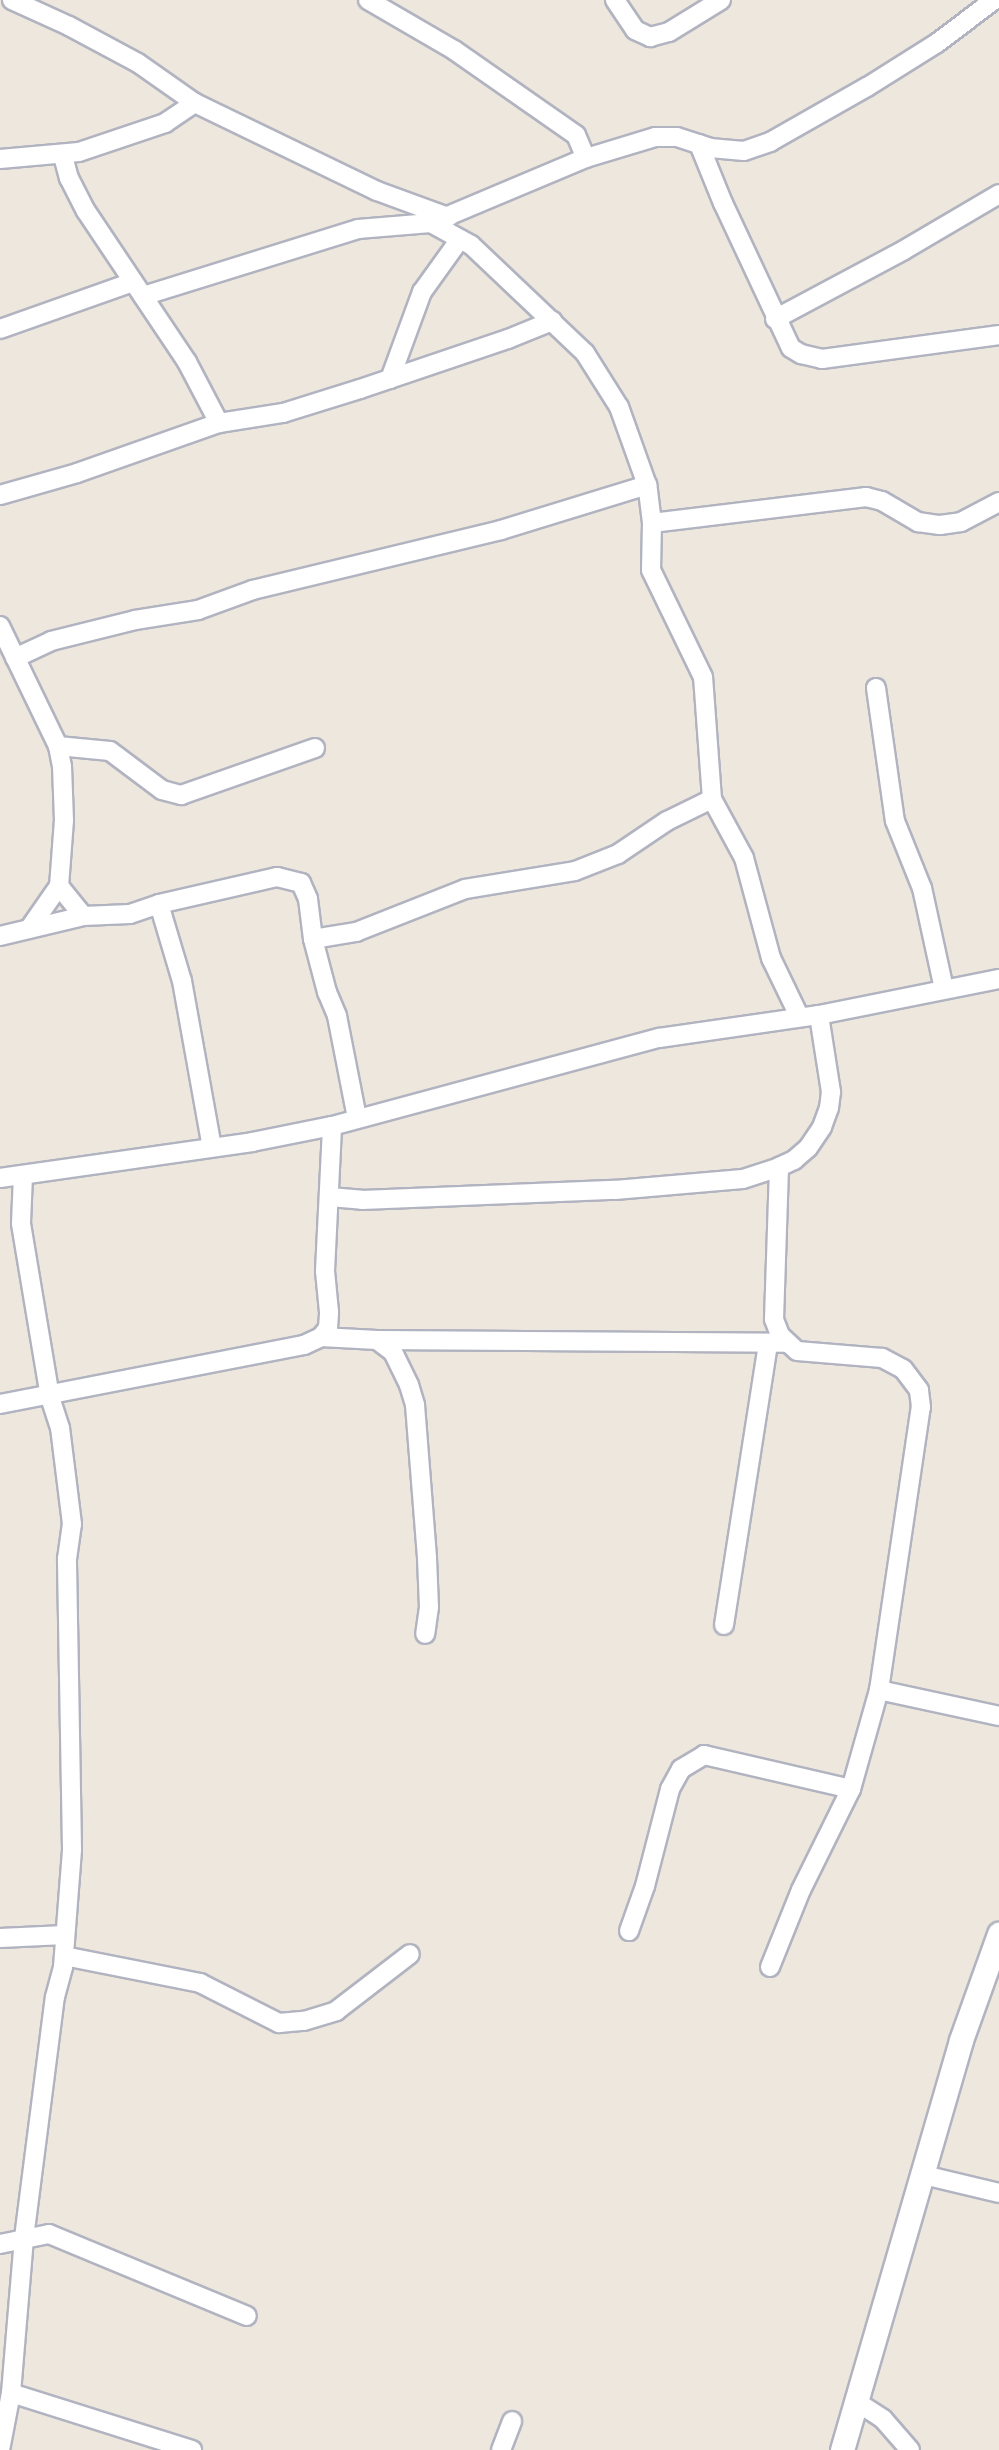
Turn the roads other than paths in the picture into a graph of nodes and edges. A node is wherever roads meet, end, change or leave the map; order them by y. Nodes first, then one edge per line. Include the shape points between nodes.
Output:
1 (12, 0) edge
2 (368, 0) edge
3 (615, 0) edge
4 (722, 0) edge
5 (992, 4) edge
6 (195, 103) junction
7 (699, 145) junction
8 (63, 156) junction
9 (586, 158) junction
10 (0, 159) edge
11 (999, 194) edge
12 (468, 209) junction
13 (440, 220) junction
14 (466, 242) junction
15 (138, 289) junction
16 (775, 319) junction
17 (552, 321) junction
18 (0, 329) edge
19 (999, 335) edge
20 (390, 379) junction
21 (219, 423) junction
22 (647, 485) junction
23 (0, 495) edge
24 (999, 502) edge
25 (652, 523) junction
26 (0, 626) edge
27 (15, 658) junction
28 (876, 688) dead end
29 (58, 746) junction
30 (315, 748) dead end
31 (712, 799) junction
32 (59, 886) junction
33 (159, 904) junction
34 (83, 916) junction
35 (29, 929) junction
36 (0, 936) edge
37 (313, 939) junction
38 (999, 979) edge
39 (944, 989) junction
40 (819, 1014) junction
41 (799, 1016) junction
42 (357, 1118) junction
43 (332, 1126) junction
44 (212, 1147) junction
45 (779, 1167) junction
46 (23, 1176) junction
47 (0, 1178) edge
48 (330, 1197) junction
49 (321, 1337) junction
50 (377, 1340) junction
51 (768, 1343) junction
52 (786, 1343) junction
53 (50, 1397) junction
54 (0, 1405) edge
55 (724, 1625) dead end
56 (425, 1634) dead end
57 (879, 1690) junction
58 (999, 1716) edge
59 (850, 1789) junction
60 (629, 1931) dead end
61 (65, 1934) junction
62 (999, 1934) edge
63 (0, 1938) edge
64 (410, 1954) dead end
65 (64, 1956) junction
66 (770, 1967) dead end
67 (924, 2175) junction
68 (999, 2193) edge
69 (24, 2238) junction
70 (0, 2244) edge
71 (247, 2316) dead end
72 (11, 2393) junction
73 (857, 2402) junction
74 (512, 2421) dead end
75 (0, 2450) edge
76 (192, 2450) edge
77 (501, 2450) edge
78 (842, 2450) edge
79 (910, 2450) edge

1 - 6 street via 138,63
2 - 9 street via 454,50 566,127 582,144
3 - 4 street via 635,30 650,37 669,32
5 - 7 street via 937,43 770,142 744,151
6 - 8 street via 165,123
6 - 13 street
7 - 9 street via 677,137 655,137
7 - 16 street
8 - 10 street
8 - 15 street via 86,211
9 - 12 street
11 - 16 street
12 - 13 street
12 - 14 street
13 - 14 street
13 - 15 street via 358,229
14 - 17 street
14 - 20 street via 422,292
15 - 18 street
15 - 21 street via 202,385
16 - 19 street via 791,348 822,359
17 - 20 street
17 - 22 street via 585,353 605,381
20 - 21 street via 283,413
21 - 23 street
22 - 25 street
22 - 27 street via 501,530 254,590 198,610 51,641
24 - 25 street via 961,522 940,525 918,522 866,497
25 - 31 street via 651,570 703,677
26 - 27 street
27 - 29 street
28 - 39 street via 895,821 922,888
29 - 30 street via 110,751 162,790 181,795
29 - 32 street via 64,820
31 - 37 street via 667,821 618,855 575,871 465,889 356,932
31 - 41 street via 744,858 771,958
32 - 34 street
32 - 35 street
33 - 34 street via 130,914
33 - 37 street via 277,877 301,883
33 - 44 street via 181,981
34 - 35 street
35 - 36 street
37 - 42 street via 337,1016
38 - 39 street
39 - 40 street
40 - 41 street
40 - 45 street via 831,1092 829,1108 807,1149
41 - 42 street via 659,1038
42 - 43 street
43 - 44 street
43 - 48 street
44 - 46 street
45 - 48 street via 743,1179 615,1190 362,1200
45 - 52 street via 774,1319
46 - 47 street
46 - 53 street via 21,1223
48 - 49 street via 325,1271 330,1312 328,1328
49 - 50 street
49 - 53 street via 304,1345
50 - 51 street
50 - 56 street via 393,1352 415,1405 429,1607
51 - 52 street
51 - 55 street
52 - 57 street via 797,1351 882,1358 903,1369 919,1390 921,1407
53 - 54 street
53 - 61 street via 60,1428 72,1524 67,1559 72,1849
57 - 58 street
57 - 59 street
59 - 60 street via 704,1755 692,1761 681,1769 670,1789
59 - 66 street
61 - 63 street
61 - 65 street
62 - 67 street via 961,2040
64 - 65 street via 336,2011 279,2023 200,1983
65 - 69 street
67 - 68 street
67 - 73 street
69 - 70 street
69 - 71 street via 49,2234
69 - 72 street
72 - 75 street
72 - 76 street
73 - 78 street
73 - 79 street via 883,2418
74 - 77 street

